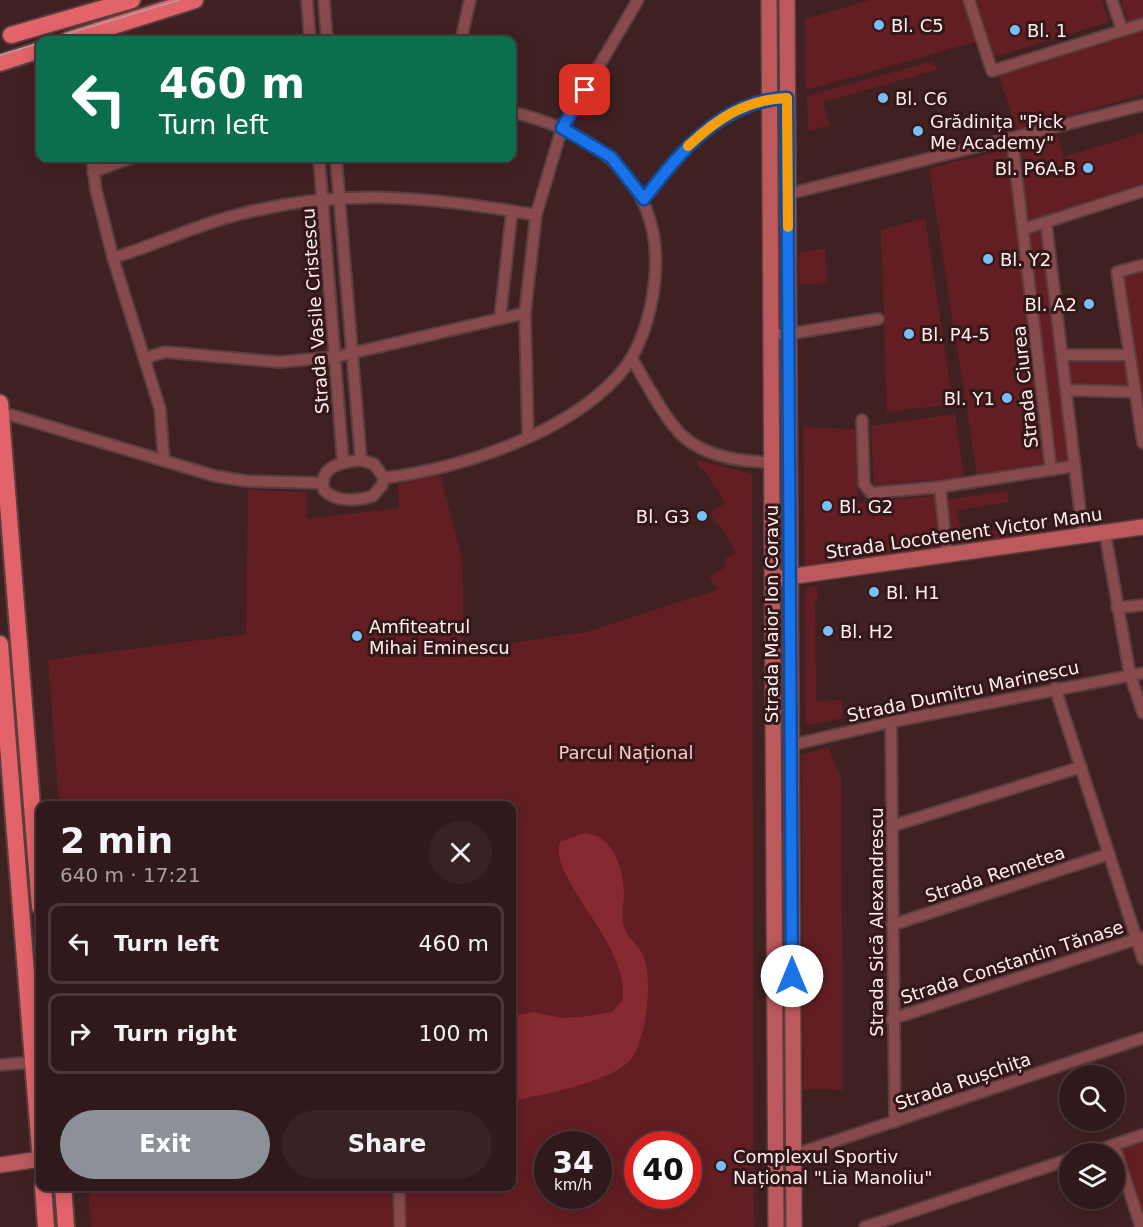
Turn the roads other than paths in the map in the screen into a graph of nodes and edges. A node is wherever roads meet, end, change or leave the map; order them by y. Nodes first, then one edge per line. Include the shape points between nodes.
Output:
1 (132, 0) edge
2 (195, 0) edge
3 (307, 0) edge
4 (324, 0) edge
5 (470, 0) edge
6 (638, 0) edge
7 (769, 0) edge
8 (787, 0) edge
9 (969, 0) edge
10 (1112, 0) edge
11 (1143, 24) edge
12 (1122, 30) junction
13 (11, 35) dead end
14 (81, 36) edge
15 (310, 36) edge
16 (327, 36) edge
17 (462, 36) edge
18 (36, 51) edge
19 (0, 63) edge
20 (787, 98) junction
21 (770, 99) junction
22 (1143, 105) edge
23 (516, 113) edge
24 (562, 128) junction
25 (1012, 138) junction
26 (92, 162) edge
27 (120, 162) edge
28 (319, 162) edge
29 (336, 162) edge
30 (93, 172) junction
31 (1143, 191) edge
32 (788, 194) junction
33 (770, 195) junction
34 (339, 197) junction
35 (322, 199) junction
36 (644, 199) junction
37 (512, 211) junction
38 (536, 215) junction
39 (1046, 222) junction
40 (1024, 230) junction
41 (113, 258) junction
42 (1143, 265) edge
43 (525, 313) junction
44 (500, 318) junction
45 (878, 319) dead end
46 (771, 334) junction
47 (789, 334) junction
48 (1062, 355) junction
49 (351, 356) junction
50 (1129, 356) junction
51 (335, 357) junction
52 (145, 358) junction
53 (632, 359) junction
54 (1066, 390) junction
55 (1134, 392) junction
56 (0, 403) edge
57 (1, 412) edge
58 (862, 420) dead end
59 (528, 437) junction
60 (1143, 443) edge
61 (164, 460) junction
62 (361, 460) junction
63 (343, 462) junction
64 (772, 462) junction
65 (1075, 466) junction
66 (1051, 470) junction
67 (384, 478) junction
68 (322, 483) junction
69 (940, 487) junction
70 (1143, 527) edge
71 (1105, 532) junction
72 (1083, 536) junction
73 (948, 555) junction
74 (790, 577) junction
75 (772, 578) junction
76 (1143, 605) edge
77 (1117, 608) junction
78 (0, 644) edge
79 (1143, 673) edge
80 (1130, 675) junction
81 (2, 682) edge
82 (1055, 688) junction
83 (1143, 713) edge
84 (891, 722) junction
85 (773, 745) junction
86 (791, 745) junction
87 (1081, 767) junction
88 (891, 826) junction
89 (1109, 854) junction
90 (36, 856) edge
91 (892, 925) junction
92 (774, 931) junction
93 (792, 931) junction
94 (1140, 938) edge
95 (1143, 959) edge
96 (892, 1019) junction
97 (1143, 1038) edge
98 (33, 1062) junction
99 (0, 1065) edge
100 (36, 1099) edge
101 (895, 1122) junction
102 (1143, 1135) edge
103 (1120, 1143) edge
104 (794, 1155) junction
105 (776, 1156) junction
106 (36, 1160) edge
107 (1059, 1163) edge
108 (0, 1165) edge
109 (1125, 1178) edge
110 (43, 1191) edge
111 (63, 1191) edge
112 (399, 1191) edge
113 (894, 1222) edge
114 (46, 1227) edge
115 (66, 1227) edge
116 (400, 1227) edge
117 (776, 1227) edge
118 (794, 1227) edge
119 (865, 1227) edge
120 (1141, 1227) edge

1 - 13 main road
2 - 14 main road
3 - 15 street
4 - 16 street
5 - 17 street
6 - 24 street
7 - 21 street, Strada Maior Ion Coravu
8 - 20 street, Strada Maior Ion Coravu
9 - 12 street via 992,71
10 - 12 street
11 - 12 street
18 - 19 main road
20 - 21 street
20 - 32 street, Strada Maior Ion Coravu
21 - 33 street, Strada Maior Ion Coravu
21 - 36 street via 718,120 684,150
22 - 25 street
23 - 24 street
24 - 36 street via 611,157
24 - 38 street
25 - 32 street
25 - 40 street, Strada Ciurea
26 - 30 street
27 - 30 street
28 - 35 street, Strada Vasile Cristescu
29 - 34 street, Strada Vasile Cristescu
30 - 41 street
31 - 39 street
32 - 33 street
32 - 47 street, Strada Maior Ion Coravu
33 - 46 street, Strada Maior Ion Coravu
34 - 35 street
34 - 37 street via 423,198
34 - 49 street, Strada Vasile Cristescu
35 - 41 street via 229,217
35 - 51 street, Strada Vasile Cristescu
36 - 53 street via 653,234 654,285 650,313
37 - 38 street
37 - 44 street
38 - 43 street
39 - 40 street
39 - 48 street
40 - 66 street, Strada Ciurea
41 - 52 street
42 - 50 street via 1117,272
43 - 44 street
43 - 59 street
44 - 49 street
45 - 47 street
46 - 47 street
46 - 64 street, Strada Maior Ion Coravu
47 - 74 street, Strada Maior Ion Coravu
48 - 50 street
48 - 54 street
49 - 51 street
49 - 62 street, Strada Vasile Cristescu
50 - 55 street
51 - 52 street via 279,362 165,352
51 - 63 street, Strada Vasile Cristescu
52 - 61 street via 160,409
53 - 59 street via 602,392
53 - 64 street via 677,430 690,441 735,459
54 - 55 street
54 - 65 street
55 - 60 street
56 - 57 main road
57 - 61 street
57 - 90 main road
58 - 69 street via 864,484 871,493
59 - 67 street via 432,471
61 - 68 street via 246,481
62 - 63 street
62 - 67 street via 374,464
63 - 68 street via 329,469
64 - 75 street, Strada Maior Ion Coravu
65 - 66 street
65 - 72 street
66 - 69 street
67 - 68 street via 373,496 343,500 329,495
69 - 73 street
70 - 71 street, Strada Locotenent Victor Manu
71 - 72 street, Strada Locotenent Victor Manu
71 - 77 street
72 - 73 street, Strada Locotenent Victor Manu
73 - 74 street, Strada Locotenent Victor Manu
74 - 75 street, Strada Locotenent Victor Manu
74 - 86 street, Strada Maior Ion Coravu
75 - 85 street, Strada Maior Ion Coravu
76 - 77 street
77 - 80 street
78 - 81 main road
79 - 80 street, Strada Dumitru Marinescu
80 - 82 street, Strada Dumitru Marinescu
80 - 83 street
81 - 98 main road
82 - 84 street, Strada Dumitru Marinescu
82 - 87 street
84 - 86 street, Strada Dumitru Marinescu
84 - 88 street, Strada Sică Alexandrescu
85 - 86 street
85 - 92 street, Strada Maior Ion Coravu
86 - 93 street, Strada Maior Ion Coravu
87 - 88 street
87 - 89 street
88 - 91 street, Strada Sică Alexandrescu
89 - 91 street, Strada Remetea
89 - 94 street
91 - 96 street, Strada Sică Alexandrescu
92 - 93 street
92 - 105 street, Strada Maior Ion Coravu
93 - 104 street, Strada Maior Ion Coravu
94 - 95 street
94 - 96 street, Strada Constantin Tănase
96 - 101 street, Strada Sică Alexandrescu
97 - 101 street, Strada Rușchița
98 - 99 street
98 - 100 main road
101 - 104 street, Strada Rușchița
102 - 103 street
104 - 105 street
104 - 118 street, Strada Maior Ion Coravu
105 - 117 street, Strada Maior Ion Coravu
106 - 108 street
107 - 113 street
109 - 120 street
110 - 114 main road
111 - 115 main road
112 - 116 street
113 - 119 street

